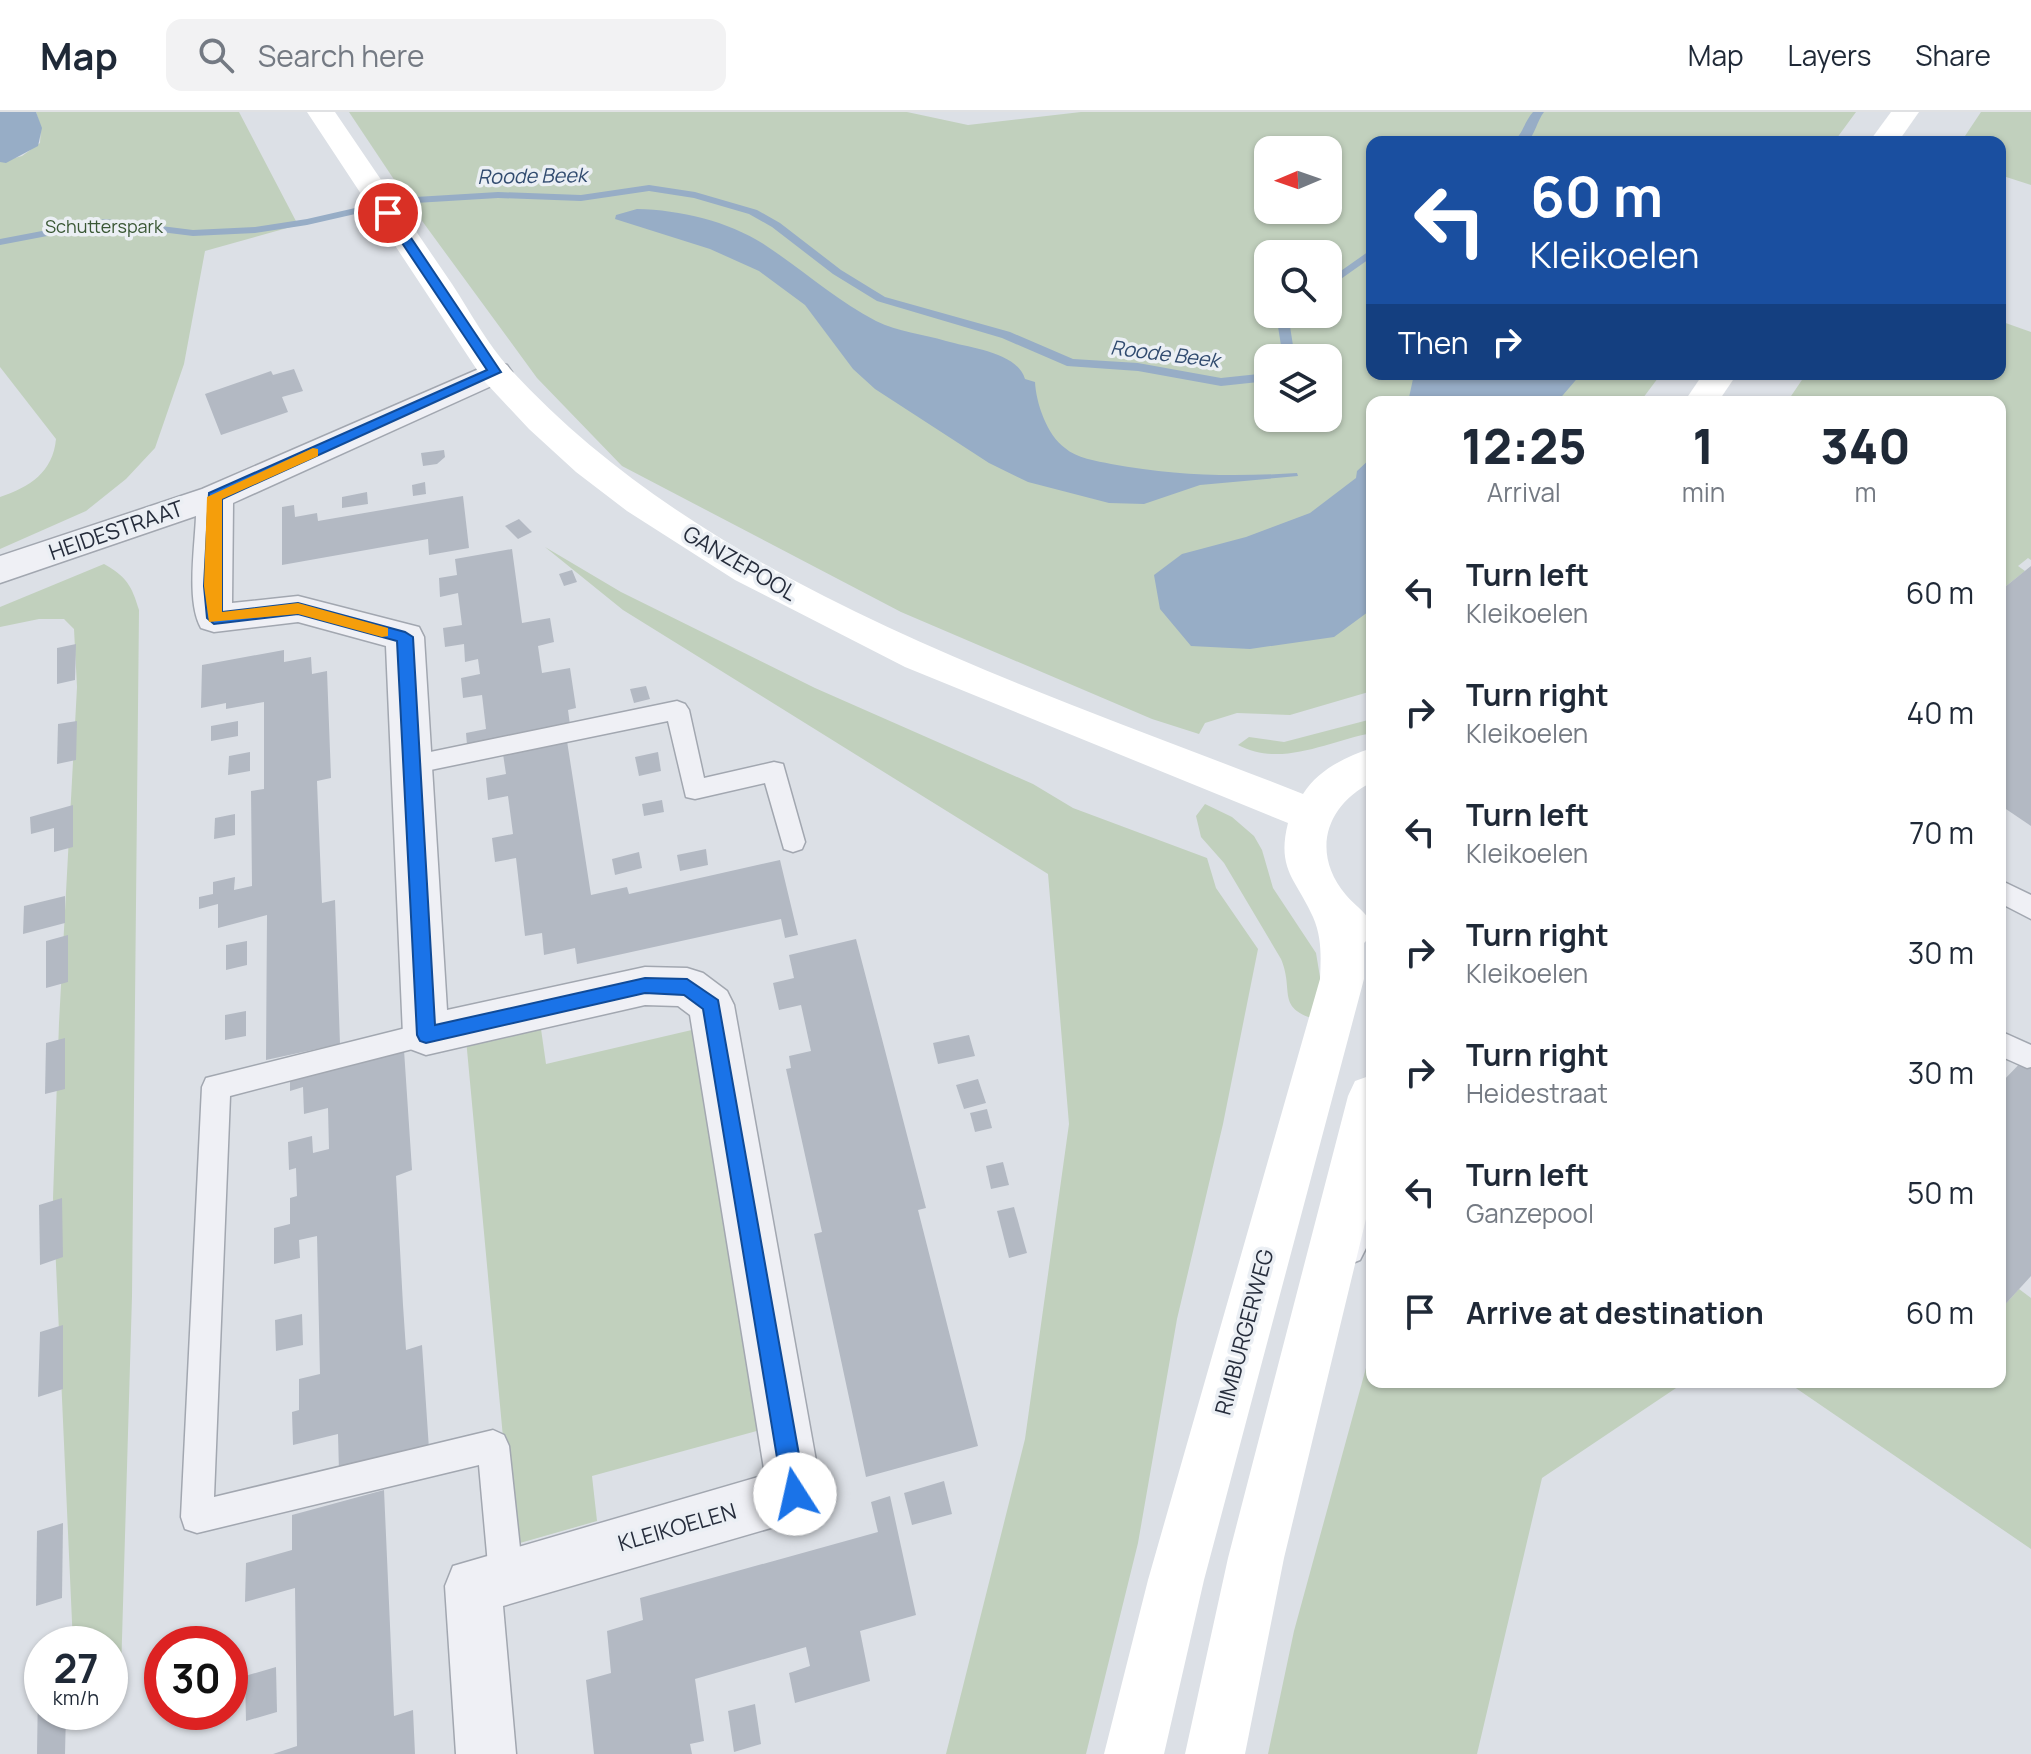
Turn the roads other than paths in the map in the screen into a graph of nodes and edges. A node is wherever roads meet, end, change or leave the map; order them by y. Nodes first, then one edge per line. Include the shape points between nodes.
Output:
1 (321, 112) edge
2 (1905, 112) edge
3 (1887, 136) edge
4 (495, 372) junction
5 (215, 497) junction
6 (0, 570) edge
7 (411, 765) junction
8 (1366, 767) edge
9 (1311, 815) junction
10 (793, 842) dead end
11 (2006, 893) edge
12 (2031, 908) edge
13 (1333, 911) junction
14 (1366, 936) edge
15 (426, 1035) junction
16 (2006, 1046) edge
17 (2027, 1056) dead end
18 (1366, 1119) edge
19 (1366, 1218) edge
20 (1311, 1328) junction
21 (506, 1576) junction
22 (486, 1754) edge
23 (1134, 1754) edge
24 (1215, 1754) edge

1 - 4 main road, GANZEPOOL
2 - 3 main road
4 - 5 street, HEIDESTRAAT
4 - 9 main road, GANZEPOOL via 566,446 608,479 809,603 919,657
5 - 6 street, HEIDESTRAAT
5 - 7 street via 214,618 298,609 405,637
7 - 10 lane via 677,710 695,790 774,771
7 - 15 street
8 - 9 main road via 1335,783
9 - 13 main road via 1306,862 1315,887
11 - 12 lane
13 - 14 main road
13 - 23 main road, RIMBURGERWEG via 1344,949 1342,979 1176,1580
15 - 21 lane via 216,1087 197,1517 493,1446
15 - 21 street, KLEIKOELEN via 645,986 687,987 711,1005 795,1494
16 - 17 lane
18 - 20 main road
19 - 20 lane
20 - 24 main road
21 - 22 street, KLEIKOELEN via 473,1586

